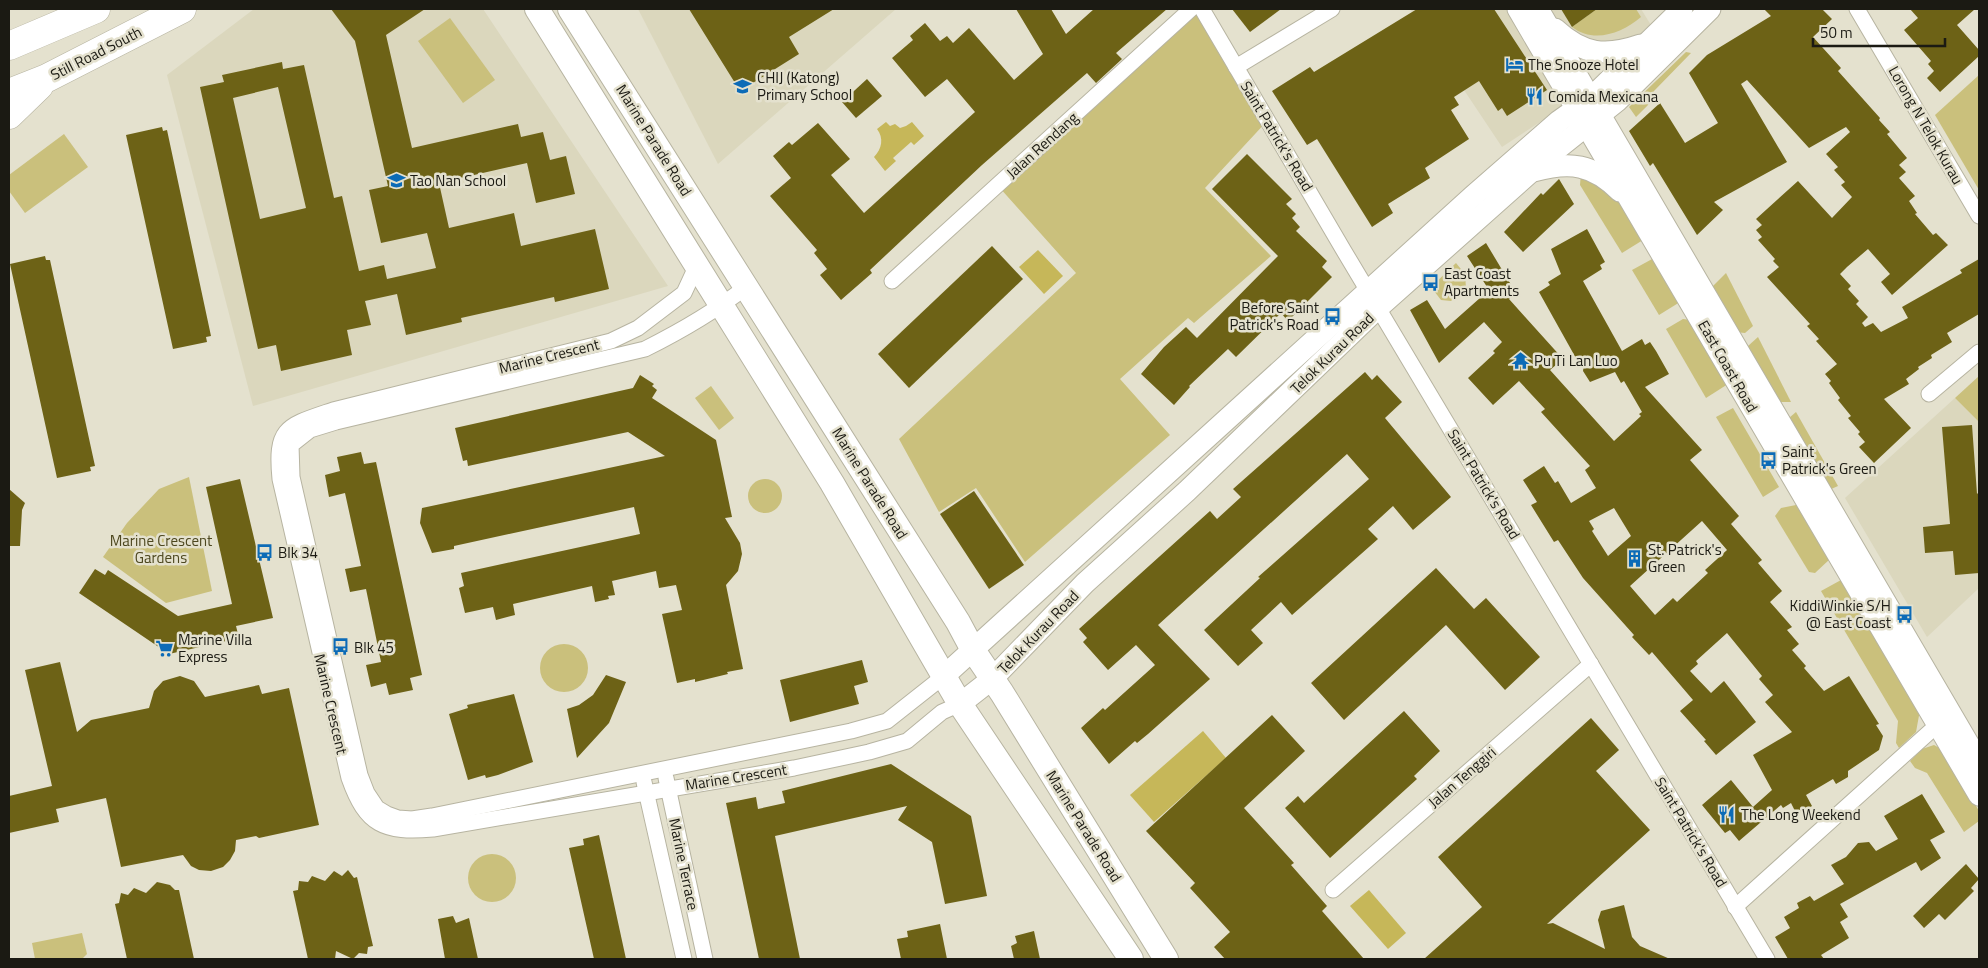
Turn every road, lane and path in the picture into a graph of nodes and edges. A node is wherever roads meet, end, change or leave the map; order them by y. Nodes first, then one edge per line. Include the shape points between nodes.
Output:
1 (96, 9) edge
2 (182, 9) edge
3 (536, 9) edge
4 (570, 9) edge
5 (1191, 9) edge
6 (1202, 9) edge
7 (1332, 9) edge
8 (1518, 9) edge
9 (1682, 9) edge
10 (1710, 9) edge
11 (1857, 9) edge
12 (1542, 15) edge
13 (47, 28) junction
14 (1658, 30) junction
15 (9, 40) edge
16 (1644, 45) junction
17 (9, 46) edge
18 (1674, 46) junction
19 (1236, 67) junction
20 (47, 78) junction
21 (9, 93) edge
22 (1588, 112) junction
23 (9, 115) edge
24 (1531, 172) junction
25 (1634, 206) junction
26 (1979, 216) edge
27 (696, 266) junction
28 (892, 281) dead end
29 (746, 287) junction
30 (1374, 299) junction
31 (721, 307) junction
32 (1979, 352) edge
33 (1929, 394) dead end
34 (972, 650) junction
35 (1591, 664) junction
36 (944, 676) junction
37 (992, 679) junction
38 (960, 704) junction
39 (1944, 719) junction
40 (1979, 762) edge
41 (664, 769) junction
42 (643, 773) junction
43 (668, 788) junction
44 (646, 791) junction
45 (1979, 795) edge
46 (1333, 890) dead end
47 (1736, 907) junction
48 (684, 959) edge
49 (705, 959) edge
50 (1131, 959) edge
51 (1166, 959) edge
52 (1766, 959) edge

1 - 13 highway
2 - 20 highway, Still Road South
3 - 27 main road, Marine Parade Road
4 - 29 main road, Marine Parade Road
5 - 28 street, Jalan Rendang
6 - 19 street, Saint Patrick's Road
7 - 19 street
8 - 22 street, East Coast Road
9 - 14 street, Telok Kurau Road
10 - 18 street, Telok Kurau Road
11 - 26 street, Lorong N Telok Kurau
12 - 16 street via 1569,42 1592,52 1614,53
12 - 22 street, East Coast Road
13 - 15 highway
13 - 17 highway
14 - 16 street, Telok Kurau Road
14 - 18 street
16 - 22 street, Telok Kurau Road
18 - 22 street, Telok Kurau Road
19 - 30 street, Saint Patrick's Road
20 - 21 highway, Still Road South
20 - 23 highway
22 - 24 street, Telok Kurau Road
22 - 25 street, East Coast Road
22 - 30 street, Telok Kurau Road via 1526,149
22 - 39 street, East Coast Road via 1784,426
24 - 25 street via 1555,165 1588,169 1611,182
24 - 30 street, Telok Kurau Road
25 - 39 street, East Coast Road
27 - 31 main road, Marine Parade Road
27 - 44 street, Marine Crescent via 684,293 638,328 611,341 333,410 299,423 288,430 279,442 280,479 349,778 356,799 369,817 396,830 433,829
29 - 31 street, Marine Crescent
29 - 34 main road, Marine Parade Road via 958,622
30 - 34 street, Telok Kurau Road
30 - 35 street, Saint Patrick's Road
30 - 37 street, Telok Kurau Road via 1187,491 1085,583
31 - 36 main road, Marine Parade Road via 832,483
31 - 42 street, Marine Crescent via 645,349 336,422 310,430 291,445 292,477 360,775 377,808 398,818 432,816
32 - 33 street
34 - 36 street, Telok Kurau Road
34 - 37 main road, Marine Parade Road
35 - 46 street, Jalan Tenggiri
35 - 47 street, Saint Patrick's Road
36 - 38 main road, Marine Parade Road
36 - 41 street, Marine Crescent via 887,721
37 - 38 street, Telok Kurau Road
37 - 51 main road, Marine Parade Road
38 - 43 street, Marine Crescent via 942,712 907,741 869,752 794,768
38 - 50 main road, Marine Parade Road
39 - 40 street, East Coast Road
39 - 45 street, East Coast Road
39 - 47 street
41 - 42 street, Marine Crescent
41 - 43 street, Marine Terrace
42 - 44 street, Marine Terrace
43 - 44 street, Marine Crescent
43 - 49 street, Marine Terrace
44 - 48 street, Marine Terrace
47 - 52 street, Saint Patrick's Road

